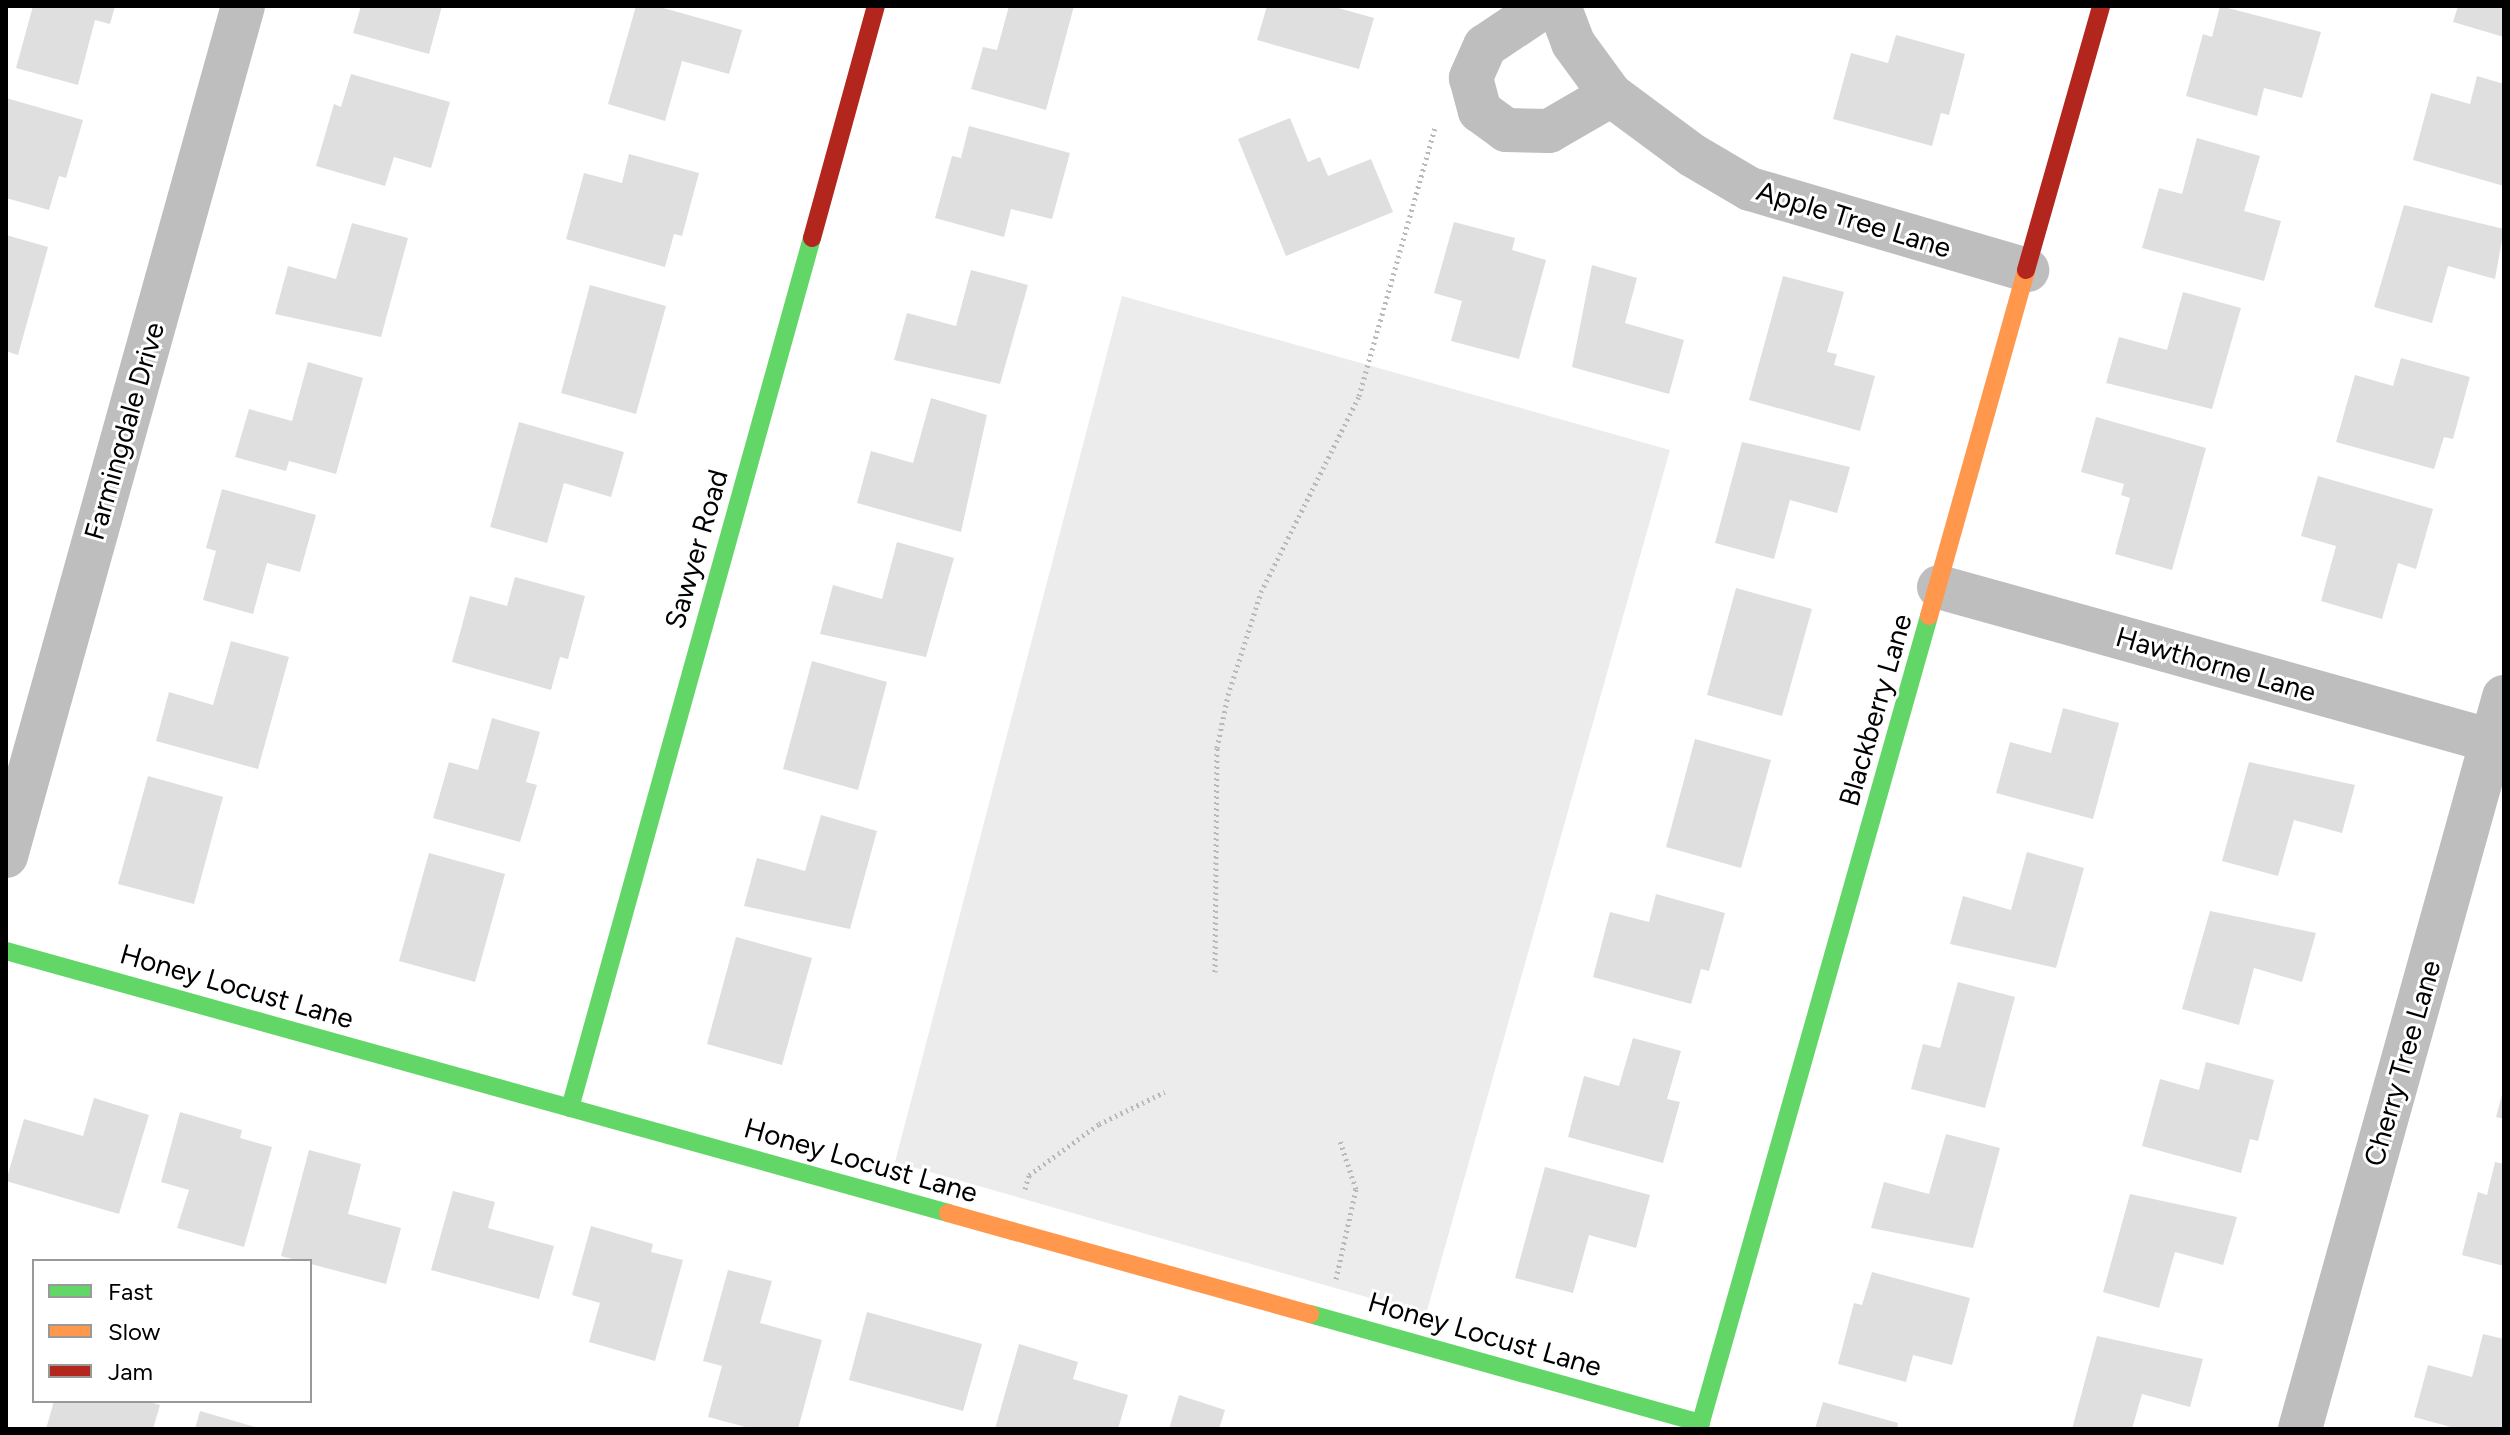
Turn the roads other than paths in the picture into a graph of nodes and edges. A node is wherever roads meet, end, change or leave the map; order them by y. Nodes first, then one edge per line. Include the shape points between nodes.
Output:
1 (243, 6) edge
2 (876, 6) edge
3 (1545, 6) edge
4 (1559, 6) edge
5 (2101, 6) edge
6 (1611, 95) junction
7 (2027, 270) junction
8 (1939, 587) junction
9 (2504, 697) edge
10 (2492, 741) junction
11 (6, 856) edge
12 (6, 951) edge
13 (570, 1108) junction
14 (1700, 1426) edge
15 (2300, 1429) edge

1 - 11 street, Farmingdale Drive
2 - 13 street, Sawyer Road
3 - 6 street via 1485,46 1471,78 1480,111 1506,130 1549,131
4 - 6 street, Apple Tree Lane via 1573,43
5 - 7 street, Blackberry Lane
6 - 7 street, Apple Tree Lane via 1692,155 1750,189
7 - 8 street, Blackberry Lane
8 - 10 street, Hawthorne Lane
8 - 14 street, Blackberry Lane
9 - 10 street, Cherry Tree Lane
10 - 15 street, Cherry Tree Lane
12 - 13 street, Honey Locust Lane
13 - 14 street, Honey Locust Lane

